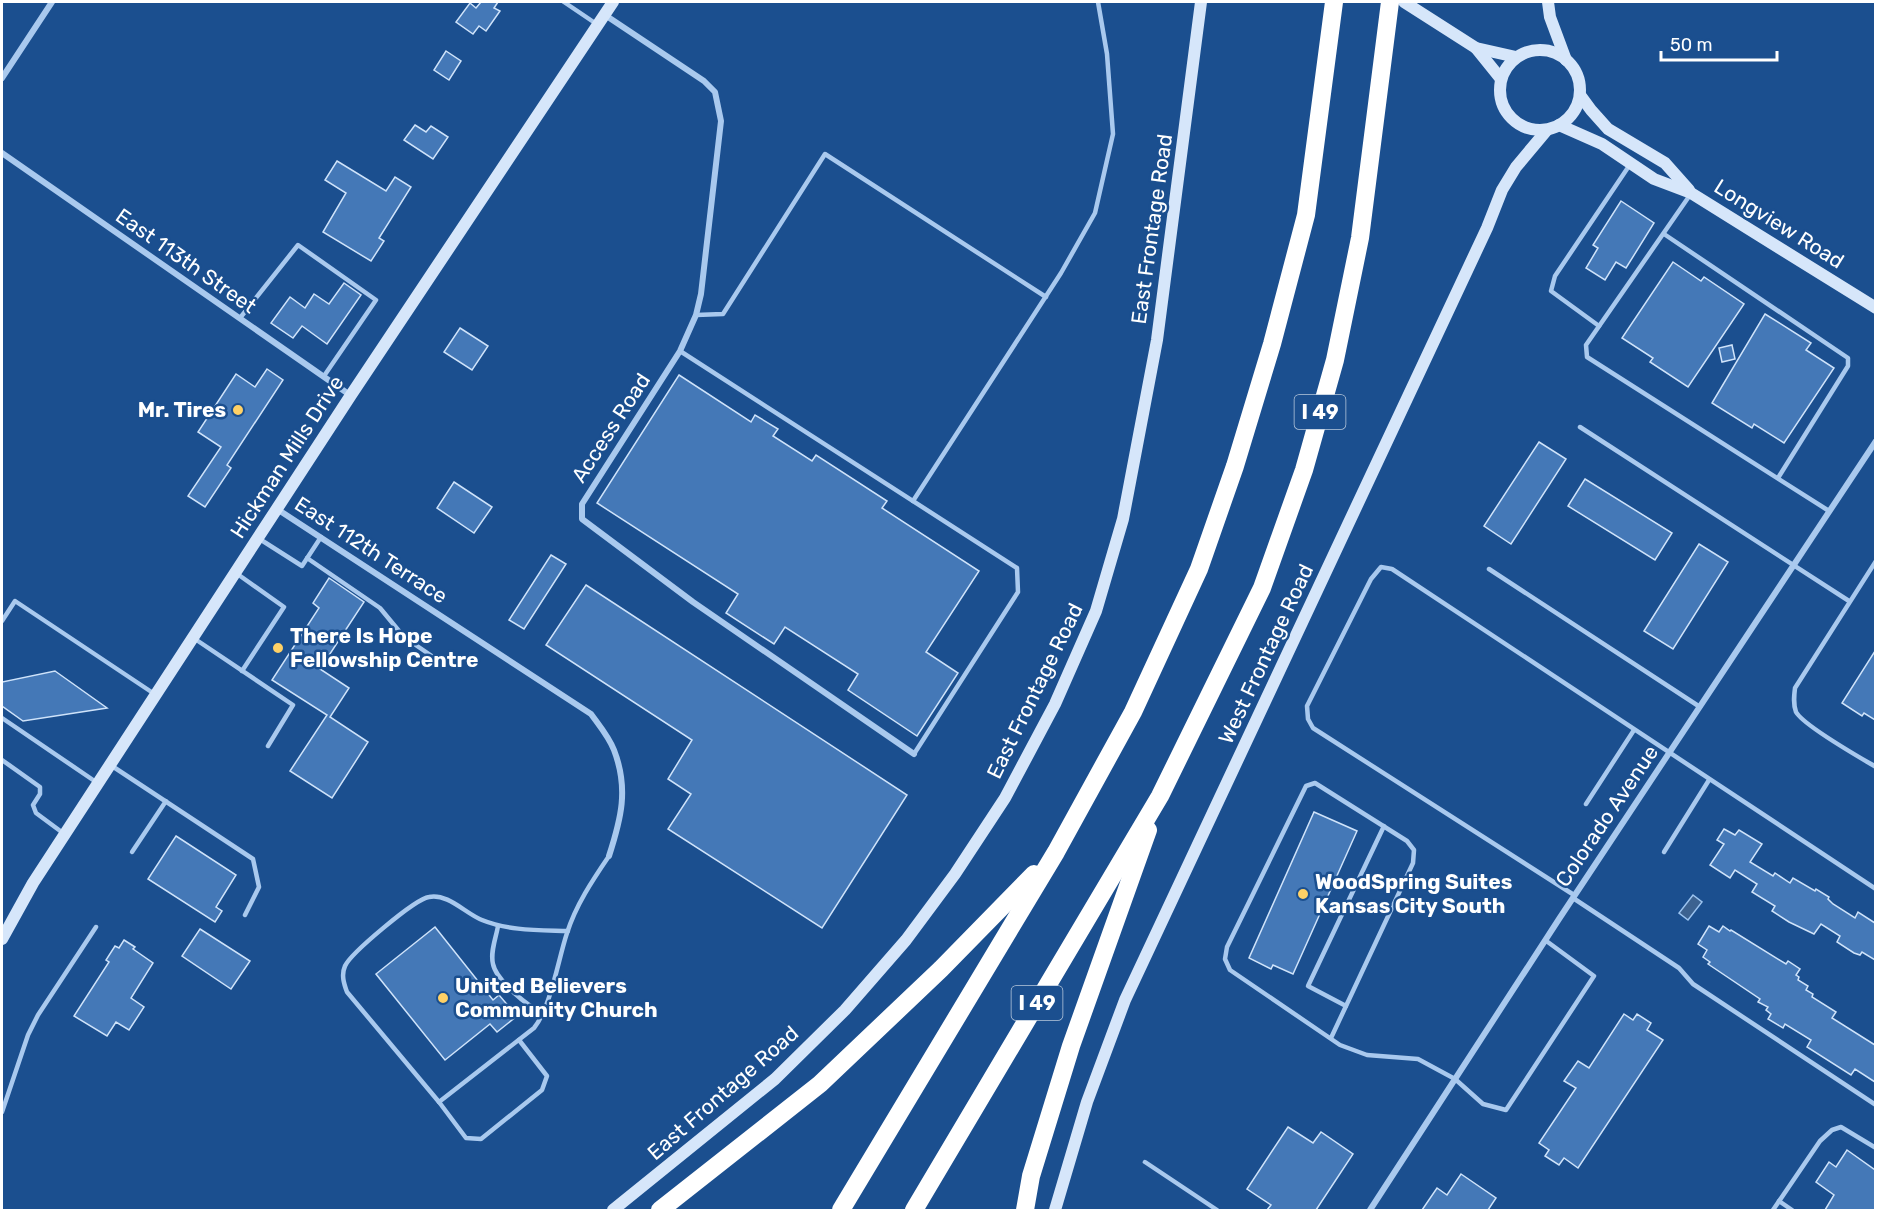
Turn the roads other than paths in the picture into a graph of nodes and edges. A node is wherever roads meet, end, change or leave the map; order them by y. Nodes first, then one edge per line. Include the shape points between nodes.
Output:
1 (52, 2) edge
2 (564, 2) edge
3 (613, 2) edge
4 (1098, 2) edge
5 (1201, 2) edge
6 (1334, 2) edge
7 (1390, 2) edge
8 (1404, 2) edge
9 (1548, 2) edge
10 (601, 20) junction
11 (1476, 48) junction
12 (1516, 57) junction
13 (1566, 60) junction
14 (2, 78) edge
15 (1501, 79) junction
16 (1580, 94) junction
17 (1553, 128) junction
18 (2, 153) edge
19 (1630, 164) junction
20 (1691, 193) junction
21 (1664, 234) junction
22 (1046, 297) junction
23 (1875, 308) edge
24 (696, 315) junction
25 (240, 318) junction
26 (1599, 326) junction
27 (680, 351) junction
28 (324, 376) junction
29 (351, 395) junction
30 (1580, 427) dead end
31 (1875, 441) edge
32 (1778, 478) junction
33 (913, 501) junction
34 (277, 508) junction
35 (1829, 511) junction
36 (321, 537) junction
37 (258, 538) junction
38 (307, 558) junction
39 (1875, 561) edge
40 (1793, 566) junction
41 (1489, 569) dead end
42 (235, 573) junction
43 (1849, 601) junction
44 (2, 621) edge
45 (193, 637) junction
46 (442, 663) dead end
47 (242, 671) junction
48 (156, 695) junction
49 (1700, 707) junction
50 (2, 718) edge
51 (1634, 730) junction
52 (268, 747) dead end
53 (1669, 753) junction
54 (914, 754) joint
55 (2, 760) edge
56 (110, 764) junction
57 (1875, 767) edge
58 (1709, 780) junction
59 (98, 784) junction
60 (1160, 796) junction
61 (166, 801) junction
62 (1586, 804) dead end
63 (1384, 826) junction
64 (65, 834) junction
65 (132, 852) dead end
66 (1056, 852) junction
67 (1664, 852) dead end
68 (609, 856) joint
69 (33, 883) junction
70 (1875, 890) edge
71 (1573, 896) junction
72 (245, 915) dead end
73 (498, 926) junction
74 (96, 927) dead end
75 (2, 929) edge
76 (568, 931) junction
77 (2, 939) edge
78 (1545, 940) junction
79 (1346, 1006) junction
80 (543, 1013) junction
81 (1331, 1038) junction
82 (519, 1040) junction
83 (1455, 1079) junction
84 (439, 1102) junction
85 (1875, 1105) edge
86 (2, 1112) edge
87 (1875, 1148) edge
88 (1145, 1162) dead end
89 (1779, 1202) junction
90 (613, 1210) edge
91 (660, 1210) edge
92 (841, 1210) edge
93 (914, 1210) edge
94 (1025, 1210) edge
95 (1055, 1210) edge
96 (1217, 1210) edge
97 (1370, 1210) edge
98 (1773, 1210) edge
99 (1792, 1210) edge

1 - 14 street
2 - 10 lane
3 - 10 street, Hickman Mills Drive
4 - 22 lane via 1107,54 1113,134 1095,213
5 - 90 street, East Frontage Road via 1157,340 1127,498 1096,611 1054,704 1005,798 955,874 845,1010 775,1079
6 - 66 highway, I 49 via 1306,215 1235,466 1198,569 1133,712
7 - 60 highway, I 49 via 1360,238 1335,360 1304,470 1262,588
8 - 11 street
9 - 13 street
10 - 24 street, Access Road via 704,81 715,92 722,121
10 - 29 street, Hickman Mills Drive
11 - 12 street
11 - 15 street
12 - 13 street via 1542,50
12 - 15 street
13 - 16 street via 1575,69
15 - 17 street via 1503,106 1510,117 1534,130
16 - 17 street via 1569,118
16 - 20 street, Longview Road via 1608,129 1665,164
17 - 19 street, Longview Road via 1602,144
17 - 95 street, West Frontage Road via 1516,166 1503,190 1125,1000 1087,1102
18 - 25 street, East 113th Street
19 - 20 street, Longview Road
19 - 26 lane via 1555,276 1551,291
20 - 21 lane
20 - 23 street, Longview Road
21 - 26 lane
21 - 32 lane via 1848,358 1848,366
22 - 24 lane via 825,154 723,314
22 - 33 lane
24 - 27 street, Access Road
25 - 28 street, East 113th Street
25 - 28 lane via 298,245 376,300
26 - 32 lane via 1586,345 1587,357
27 - 33 lane
27 - 54 street, Access Road via 582,504 582,519 693,602
28 - 29 street, East 113th Street
29 - 34 street, Hickman Mills Drive
30 - 40 lane
31 - 35 street, Colorado Avenue
32 - 35 lane
33 - 54 lane via 1017,568 1018,592
34 - 36 street, East 112th Terrace
34 - 37 street, Hickman Mills Drive
35 - 40 street, Colorado Avenue
36 - 38 lane
36 - 68 street, East 112th Terrace via 591,714 614,748 622,780 620,821
37 - 38 lane via 302,566
37 - 42 street, Hickman Mills Drive
38 - 46 lane via 380,608 404,638
39 - 43 lane
40 - 43 lane
40 - 49 street, Colorado Avenue
41 - 49 lane
42 - 45 street, Hickman Mills Drive
42 - 47 lane via 284,607
43 - 57 lane via 1796,688 1793,700 1797,713 1807,723
44 - 48 lane via 15,602
45 - 47 lane
45 - 48 street, Hickman Mills Drive
47 - 52 lane via 293,705
48 - 56 street, Hickman Mills Drive
49 - 53 street, Colorado Avenue
50 - 59 lane
51 - 53 lane
51 - 62 lane
51 - 71 lane via 1392,569 1381,567 1371,579 1307,706 1313,728
53 - 58 lane
53 - 71 street, Colorado Avenue
55 - 64 lane via 40,787 33,805 36,813
56 - 59 street, Hickman Mills Drive
56 - 61 lane
58 - 67 lane
58 - 70 lane
59 - 64 street, Hickman Mills Drive
60 - 93 highway, I 49
60 - 94 highway via 1071,1046 1031,1176
61 - 65 lane
61 - 72 lane via 252,859 259,887
63 - 79 lane via 1407,841 1414,850 1413,862
63 - 79 lane via 1308,986
63 - 81 lane via 1315,783 1306,786 1227,947 1225,958 1230,970
64 - 69 street, Hickman Mills Drive
66 - 91 highway via 820,1084
66 - 92 highway, I 49
68 - 76 lane
69 - 75 street
69 - 77 street, Hickman Mills Drive
71 - 78 street, Colorado Avenue
71 - 85 lane via 1679,968 1693,984
73 - 76 lane
73 - 80 lane via 492,957 498,976 531,1008
73 - 84 lane via 468,914 449,900 429,897 416,903 356,952 344,969 347,993
74 - 86 lane via 38,1015
76 - 80 lane
78 - 83 street, Colorado Avenue
78 - 83 lane via 1594,975 1588,985 1506,1110 1483,1104
79 - 81 lane
80 - 82 lane via 534,1028
81 - 83 lane via 1367,1054 1418,1059
82 - 84 lane
82 - 84 lane via 547,1076 542,1090 482,1139 466,1138
83 - 97 street, Colorado Avenue
87 - 89 lane via 1841,1127 1832,1130 1820,1141
88 - 96 lane
89 - 98 lane
89 - 99 lane

